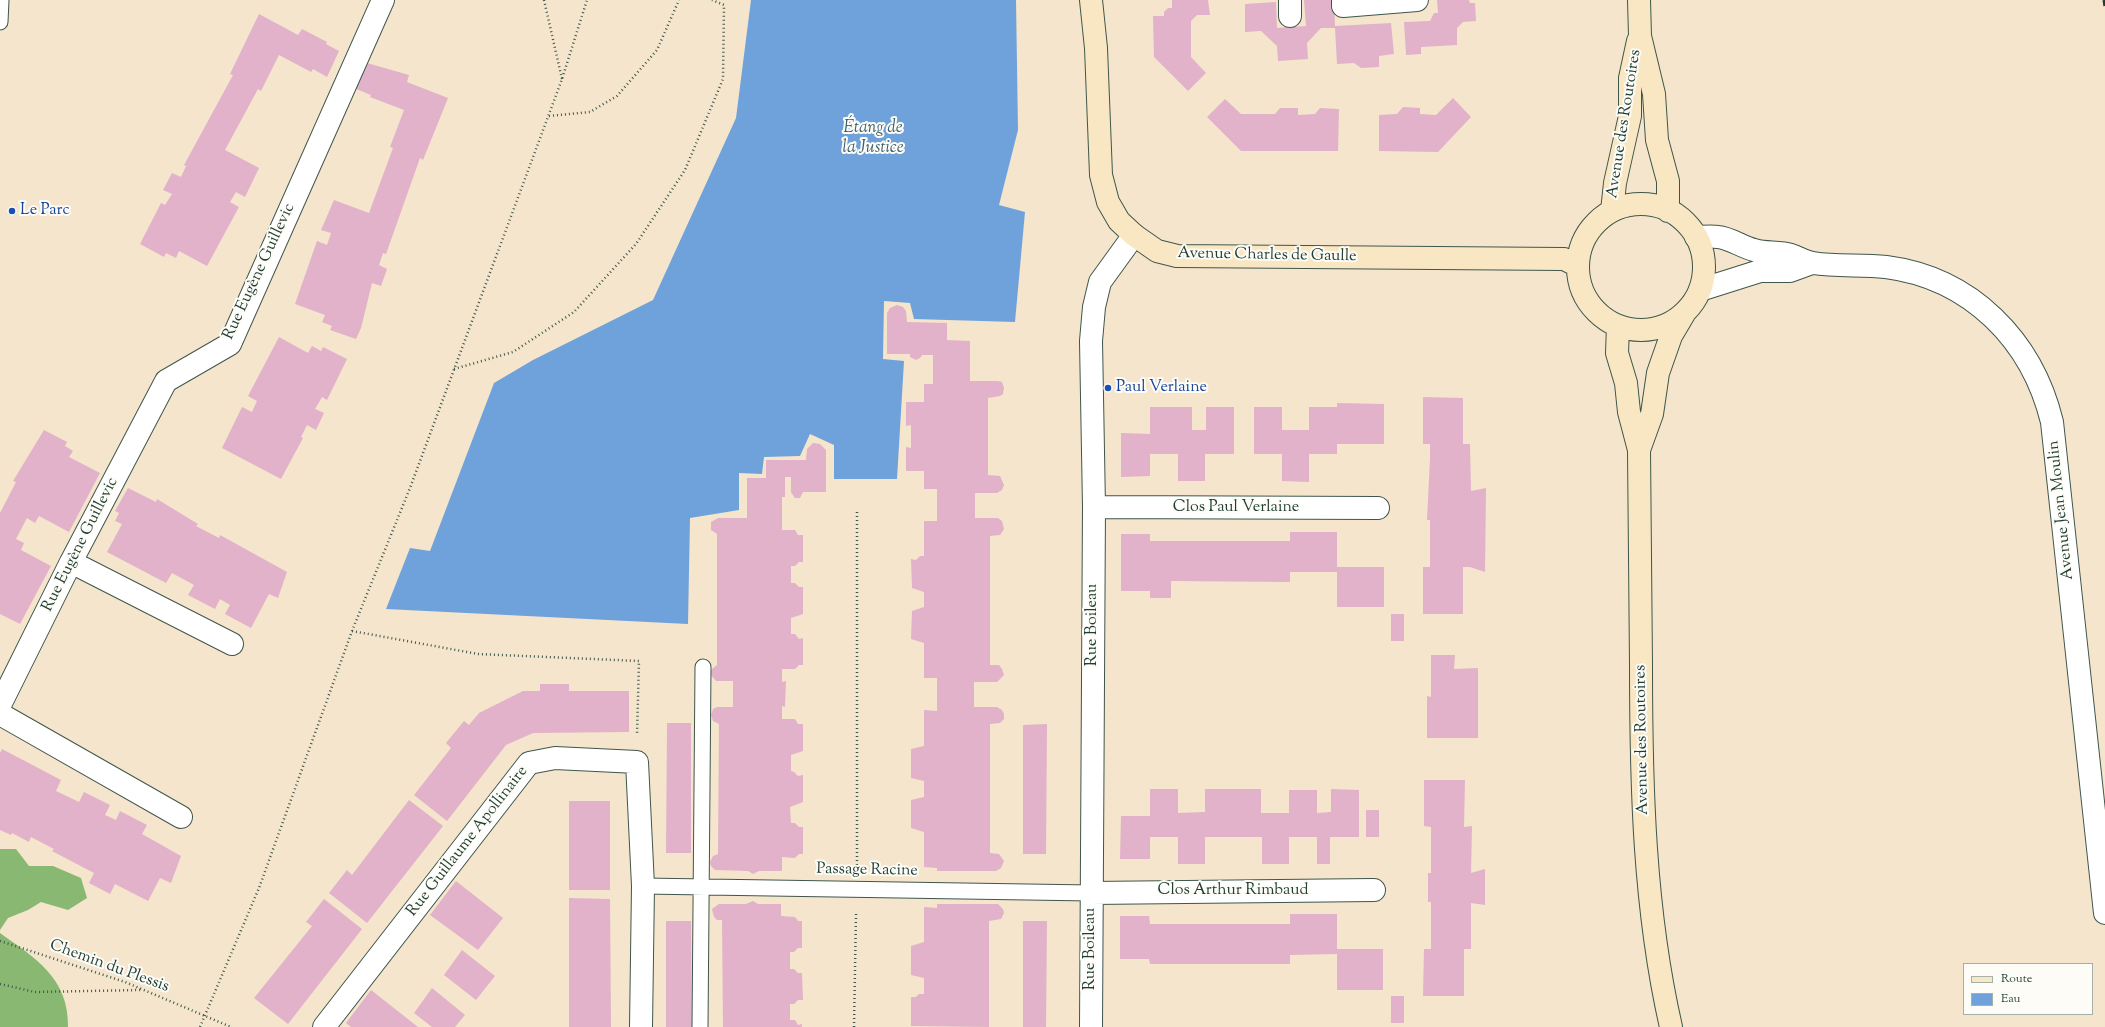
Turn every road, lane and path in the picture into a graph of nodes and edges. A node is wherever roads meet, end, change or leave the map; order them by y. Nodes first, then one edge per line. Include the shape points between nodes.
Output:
1 (1, 0) edge
2 (383, 0) edge
3 (544, 0) edge
4 (587, 0) edge
5 (679, 0) edge
6 (712, 0) edge
7 (1091, 0) edge
8 (1343, 0) edge
9 (1417, 0) edge
10 (1639, 0) edge
11 (0, 22) edge
12 (1640, 36) junction
13 (562, 79) junction
14 (549, 116) junction
15 (1668, 210) junction
16 (1612, 211) junction
17 (1134, 235) junction
18 (1696, 237) junction
19 (1812, 263) junction
20 (1578, 266) junction
21 (1700, 290) junction
22 (1684, 313) junction
23 (1618, 326) junction
24 (454, 369) junction
25 (1640, 450) junction
26 (1094, 507) junction
27 (1378, 508) dead end
28 (857, 510) dead end
29 (71, 562) junction
30 (352, 631) junction
31 (232, 644) dead end
32 (703, 667) dead end
33 (0, 705) edge
34 (0, 714) edge
35 (637, 762) junction
36 (181, 817) dead end
37 (642, 886) junction
38 (702, 887) junction
39 (857, 889) junction
40 (1374, 890) dead end
41 (1091, 893) junction
42 (2105, 913) edge
43 (0, 941) edge
44 (0, 984) edge
45 (144, 990) junction
46 (204, 1016) junction
47 (200, 1027) edge
48 (231, 1027) edge
49 (324, 1027) edge
50 (642, 1027) edge
51 (700, 1027) edge
52 (854, 1027) edge
53 (1091, 1027) edge
54 (1672, 1027) edge

1 - 11 lane
2 - 29 street, Rue Eugène Guillevic via 230,344 166,381
3 - 13 path
4 - 13 path
5 - 14 path via 657,50 617,96 590,112
6 - 24 path via 724,5 722,79 685,170 636,244 574,312 513,352
7 - 17 street, Avenue Charles de Gaulle via 1096,48 1101,175 1108,202 1119,221
8 - 9 street via 1343,6 1418,2
10 - 12 street, Avenue des Routoires
12 - 15 street, Avenue des Routoires via 1654,94 1658,140 1668,181
12 - 16 street, Avenue des Routoires via 1630,78 1630,116 1614,183
13 - 14 path
14 - 24 path
15 - 16 street, Avenue des Routoires via 1650,205 1630,205
15 - 18 street, Avenue des Routoires via 1685,222
16 - 20 street, Avenue des Routoires via 1598,221 1588,234 1580,249
17 - 20 street, Avenue Charles de Gaulle via 1157,251 1177,256 1564,259
17 - 26 street, Rue Boileau via 1100,282 1094,307 1091,341
18 - 19 street via 1719,236 1756,251 1789,254
18 - 21 street, Avenue des Routoires via 1702,254 1704,272
19 - 21 street via 1790,271 1760,271
19 - 42 street, Avenue Jean Moulin via 1886,267 1918,273 1949,287 1976,303 1996,320 2020,347 2034,371 2052,422
20 - 23 street, Avenue des Routoires via 1580,284 1589,302 1602,316
21 - 22 street, Avenue des Routoires
22 - 23 street, Avenue des Routoires via 1670,323 1653,329 1636,330
22 - 25 street, Avenue des Routoires via 1671,336 1658,373 1652,414
23 - 25 street, Avenue des Routoires via 1617,353 1626,383 1628,412
24 - 30 path via 410,488
25 - 54 street, Avenue des Routoires via 1641,770 1649,880
26 - 27 street, Clos Paul Verlaine
26 - 41 street, Rue Boileau
28 - 39 path
29 - 31 street
29 - 33 street, Rue Eugène Guillevic
30 - 35 path via 478,654 639,661
30 - 46 path via 259,888
32 - 38 lane
34 - 36 street
35 - 37 street
35 - 49 street, Rue Guillaume Apollinaire via 556,758 529,763
37 - 38 lane, Passage Racine
37 - 50 street
38 - 39 lane, Passage Racine
38 - 51 lane
39 - 41 lane, Passage Racine
39 - 52 path
40 - 41 street, Clos Arthur Rimbaud
41 - 53 street, Rue Boileau
43 - 45 path, Chemin du Plessis
44 - 45 path via 35,992
45 - 46 path, Chemin du Plessis
46 - 47 path
46 - 48 path, Chemin du Plessis

